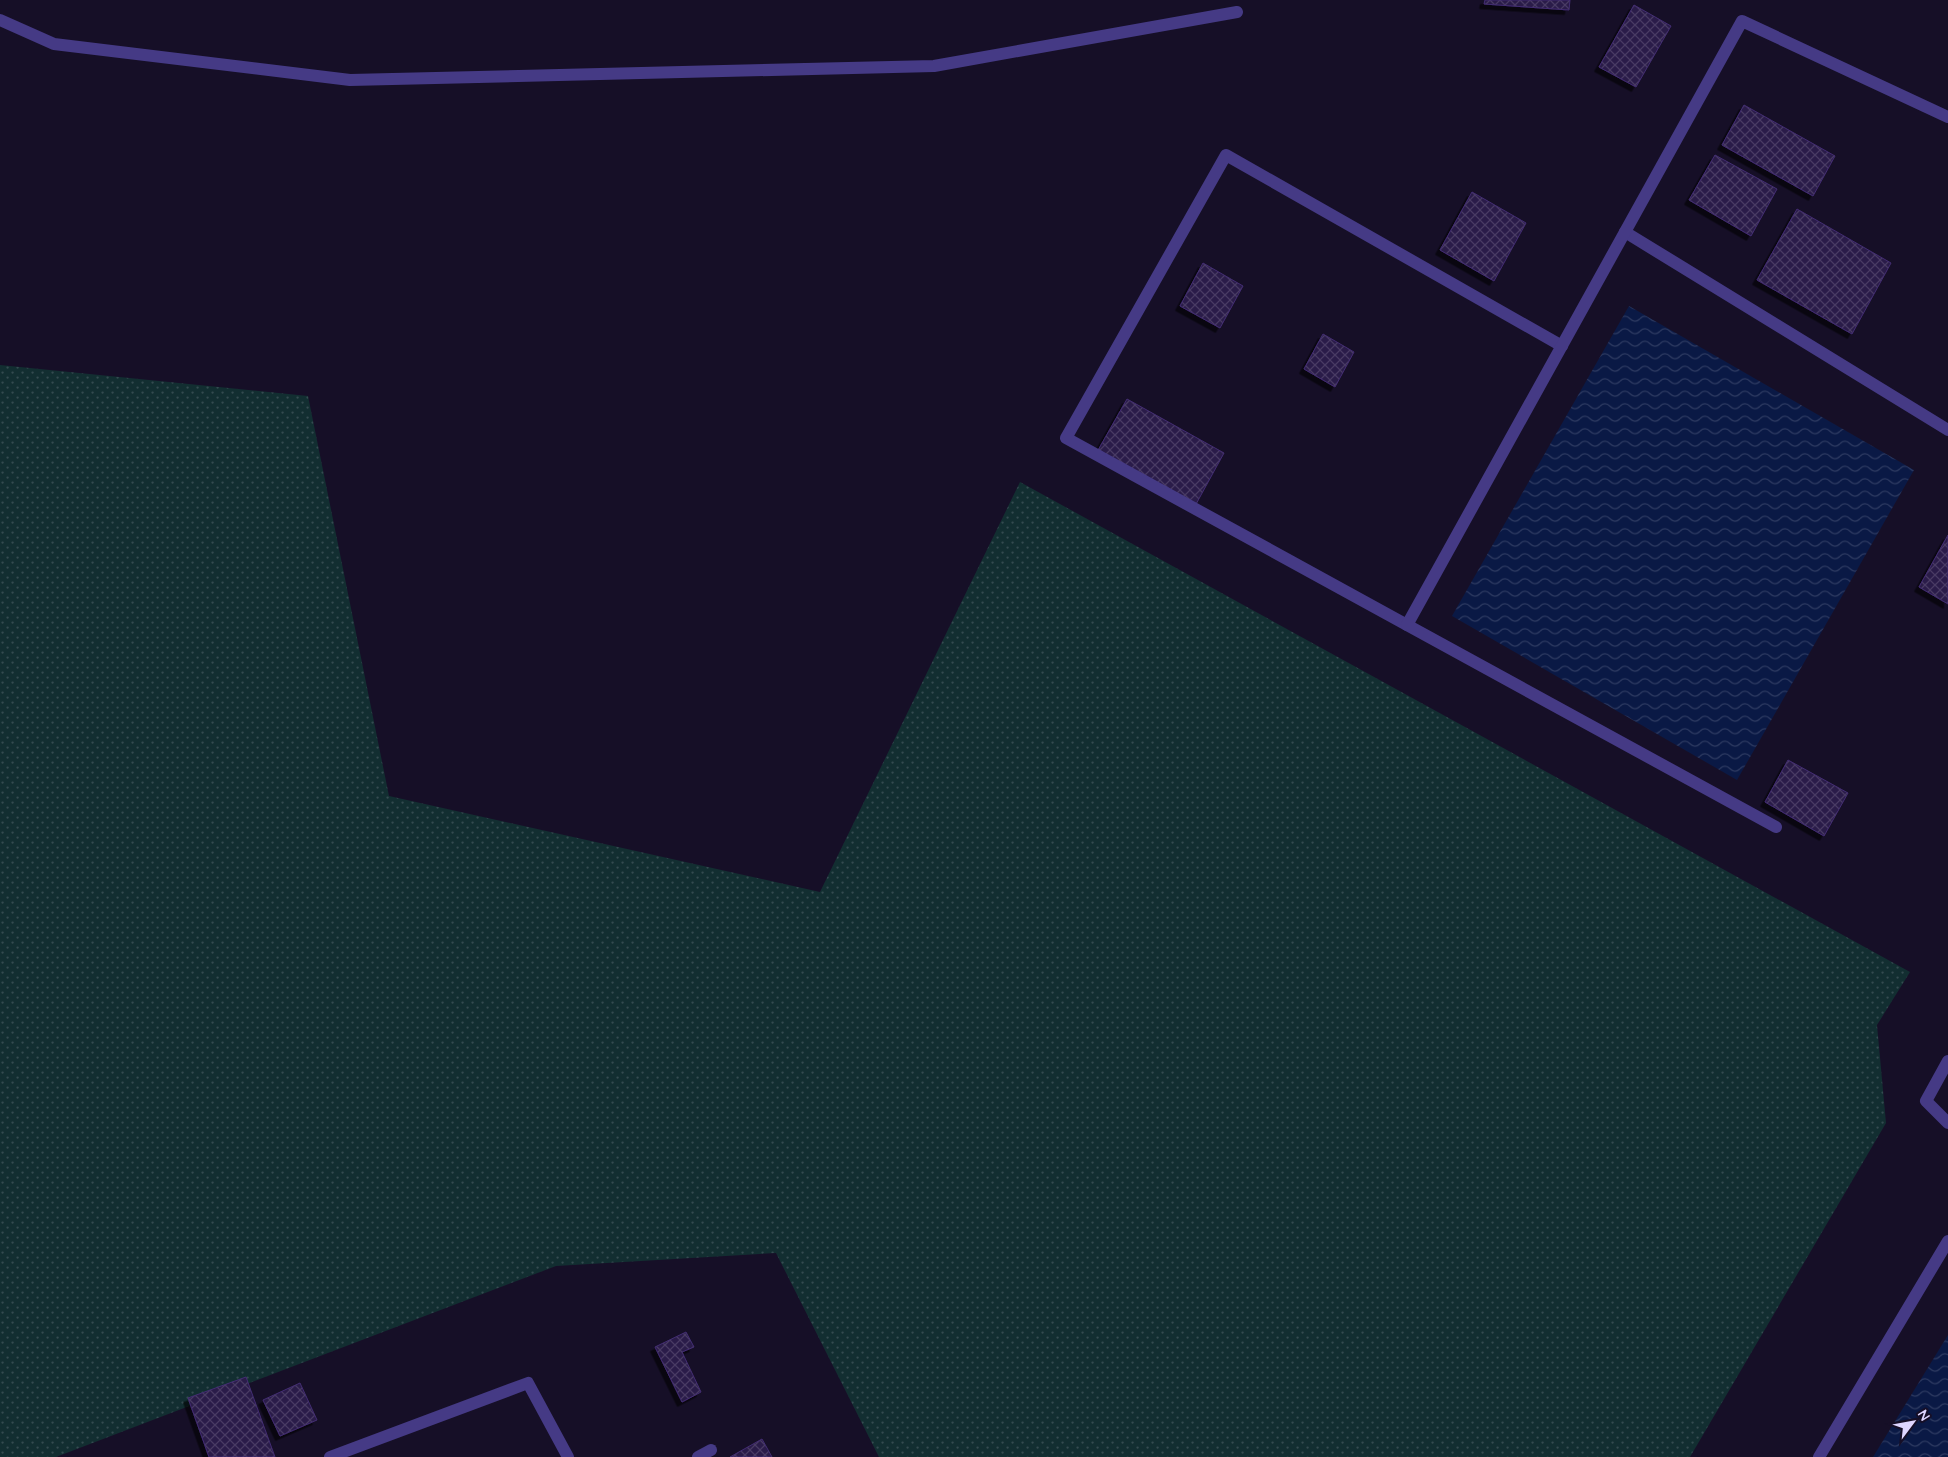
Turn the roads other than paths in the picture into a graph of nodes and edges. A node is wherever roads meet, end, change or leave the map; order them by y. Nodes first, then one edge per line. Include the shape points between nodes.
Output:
1 (1237, 12) dead end
2 (0, 20) edge
3 (1948, 118) edge
4 (1625, 232) junction
5 (1562, 346) junction
6 (1948, 430) edge
7 (1407, 625) junction
8 (1776, 827) dead end
9 (1948, 1061) edge
10 (1948, 1123) edge
11 (1948, 1241) edge
12 (711, 1450) dead end
13 (330, 1457) edge
14 (568, 1457) edge
15 (698, 1457) edge
16 (1819, 1457) edge

1 - 2 street via 934,66 350,80 54,44
3 - 4 street via 1742,21
4 - 5 street
4 - 6 street
5 - 7 street
5 - 7 street via 1226,155 1066,438
7 - 8 street
9 - 10 street via 1926,1100
11 - 16 street
12 - 15 street
13 - 14 street via 528,1383

